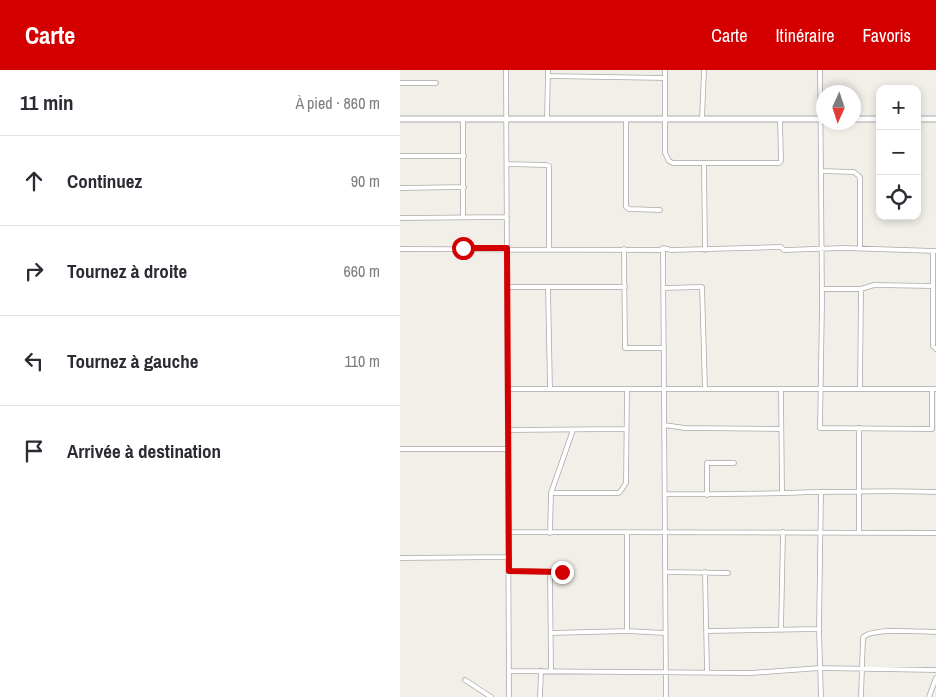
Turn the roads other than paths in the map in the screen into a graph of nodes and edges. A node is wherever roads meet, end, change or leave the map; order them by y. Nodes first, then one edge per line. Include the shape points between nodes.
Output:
1 (506, 70) edge
2 (548, 70) edge
3 (626, 70) edge
4 (665, 70) edge
5 (704, 70) edge
6 (820, 70) edge
7 (548, 76) junction
8 (626, 76) junction
9 (665, 78) junction
10 (400, 83) edge
11 (436, 83) dead end
12 (821, 85) edge
13 (400, 118) edge
14 (463, 119) junction
15 (506, 119) junction
16 (547, 119) junction
17 (626, 119) junction
18 (665, 119) junction
19 (702, 119) junction
20 (780, 119) junction
21 (816, 119) edge
22 (861, 119) edge
23 (876, 119) edge
24 (921, 119) edge
25 (936, 119) edge
26 (822, 130) edge
27 (400, 156) edge
28 (464, 156) junction
29 (704, 163) junction
30 (507, 164) junction
31 (821, 171) junction
32 (464, 187) junction
33 (400, 188) edge
34 (660, 210) dead end
35 (463, 217) junction
36 (507, 217) junction
37 (400, 218) edge
38 (400, 248) edge
39 (507, 248) junction
40 (663, 248) junction
41 (860, 248) junction
42 (550, 249) junction
43 (624, 249) junction
44 (820, 249) junction
45 (704, 250) junction
46 (934, 251) edge
47 (933, 286) junction
48 (507, 287) junction
49 (548, 287) junction
50 (624, 287) junction
51 (664, 288) junction
52 (822, 289) junction
53 (862, 289) junction
54 (664, 348) junction
55 (936, 349) edge
56 (508, 389) junction
57 (550, 389) junction
58 (627, 389) junction
59 (664, 389) junction
60 (705, 389) junction
61 (781, 389) junction
62 (821, 389) junction
63 (860, 389) junction
64 (934, 389) edge
65 (664, 425) junction
66 (859, 428) junction
67 (625, 429) junction
68 (781, 429) junction
69 (508, 430) junction
70 (573, 430) junction
71 (400, 449) edge
72 (508, 449) junction
73 (734, 464) dead end
74 (859, 491) junction
75 (821, 492) junction
76 (936, 492) edge
77 (782, 493) junction
78 (551, 494) junction
79 (665, 494) junction
80 (707, 495) junction
81 (508, 532) junction
82 (550, 532) junction
83 (783, 532) junction
84 (821, 532) junction
85 (860, 532) junction
86 (627, 533) junction
87 (665, 533) junction
88 (936, 533) edge
89 (509, 557) junction
90 (400, 558) edge
91 (509, 571) junction
92 (550, 572) junction
93 (562, 572) dead end
94 (665, 572) junction
95 (705, 572) junction
96 (728, 573) dead end
97 (819, 629) junction
98 (781, 630) junction
99 (627, 631) junction
100 (707, 631) junction
101 (936, 632) edge
102 (551, 633) junction
103 (666, 633) junction
104 (820, 668) junction
105 (860, 669) junction
106 (936, 670) edge
107 (509, 671) junction
108 (540, 671) junction
109 (551, 671) junction
110 (666, 671) junction
111 (707, 672) junction
112 (936, 678) edge
113 (465, 680) dead end
114 (491, 697) edge
115 (509, 697) edge
116 (540, 697) edge
117 (666, 697) edge
118 (821, 697) edge
119 (861, 697) edge
120 (929, 697) edge

1 - 15 street
2 - 7 street
3 - 8 street
4 - 9 street
5 - 19 street
6 - 12 street
7 - 8 street
7 - 16 street
8 - 9 street
9 - 18 street
10 - 11 street
13 - 14 street
14 - 15 street
14 - 28 street
15 - 16 street
15 - 30 street
16 - 17 street
17 - 18 street
17 - 34 street via 626,206 629,209
18 - 19 street
18 - 29 street via 668,161 676,164
19 - 20 street
20 - 21 street
20 - 29 street via 780,162
22 - 23 street
24 - 25 street
26 - 31 street
27 - 28 street
28 - 32 street
29 - 45 street
30 - 36 street
30 - 42 street via 549,166
31 - 41 street via 854,172 860,177
31 - 44 street
32 - 33 street
32 - 35 street
35 - 36 street
35 - 37 street
36 - 39 street
38 - 39 street
39 - 42 street
39 - 48 street
40 - 43 street
40 - 45 street
40 - 51 street
41 - 44 street
41 - 46 street
42 - 43 street
43 - 50 street
44 - 45 street
44 - 52 street
46 - 47 street
47 - 53 street via 874,285
47 - 55 street
48 - 49 street
48 - 56 street
49 - 50 street
49 - 57 street
50 - 54 street via 625,348
51 - 54 street
51 - 60 street via 702,288
52 - 53 street
52 - 62 street
53 - 63 street
54 - 59 street
56 - 57 street
56 - 69 street
57 - 58 street
58 - 59 street
58 - 67 street
59 - 60 street
59 - 65 street
60 - 61 street
61 - 62 street
61 - 68 street
62 - 63 street
62 - 66 street via 820,428
63 - 64 street
64 - 66 street via 932,429
65 - 68 street
65 - 79 street
66 - 74 street
67 - 70 street
67 - 78 street via 626,483 620,492
68 - 77 street
69 - 70 street
69 - 72 street
70 - 78 street
71 - 72 street
72 - 81 street
73 - 80 street via 707,463
74 - 75 street
74 - 76 street
74 - 85 street
75 - 77 street
75 - 84 street
77 - 80 street
78 - 82 street
79 - 80 street
79 - 87 street
81 - 82 street
81 - 89 street
82 - 86 street
83 - 84 street
83 - 87 street
83 - 98 street
84 - 85 street
84 - 97 street
85 - 88 street
86 - 87 street
86 - 99 street
87 - 94 street
89 - 90 street
89 - 91 street
91 - 92 street
91 - 107 street
92 - 93 street
92 - 102 street
94 - 95 street
94 - 103 street
95 - 96 street
95 - 100 street
97 - 98 street
97 - 104 street
98 - 100 street
99 - 102 street
99 - 103 street
100 - 111 street
101 - 105 street via 865,634
102 - 109 street
103 - 110 street
104 - 105 street
104 - 111 street via 751,673
104 - 118 street
105 - 106 street
105 - 119 street
107 - 108 street
107 - 115 street
108 - 109 street
108 - 116 street
109 - 110 street
110 - 111 street
110 - 117 street
112 - 120 street
113 - 114 street

